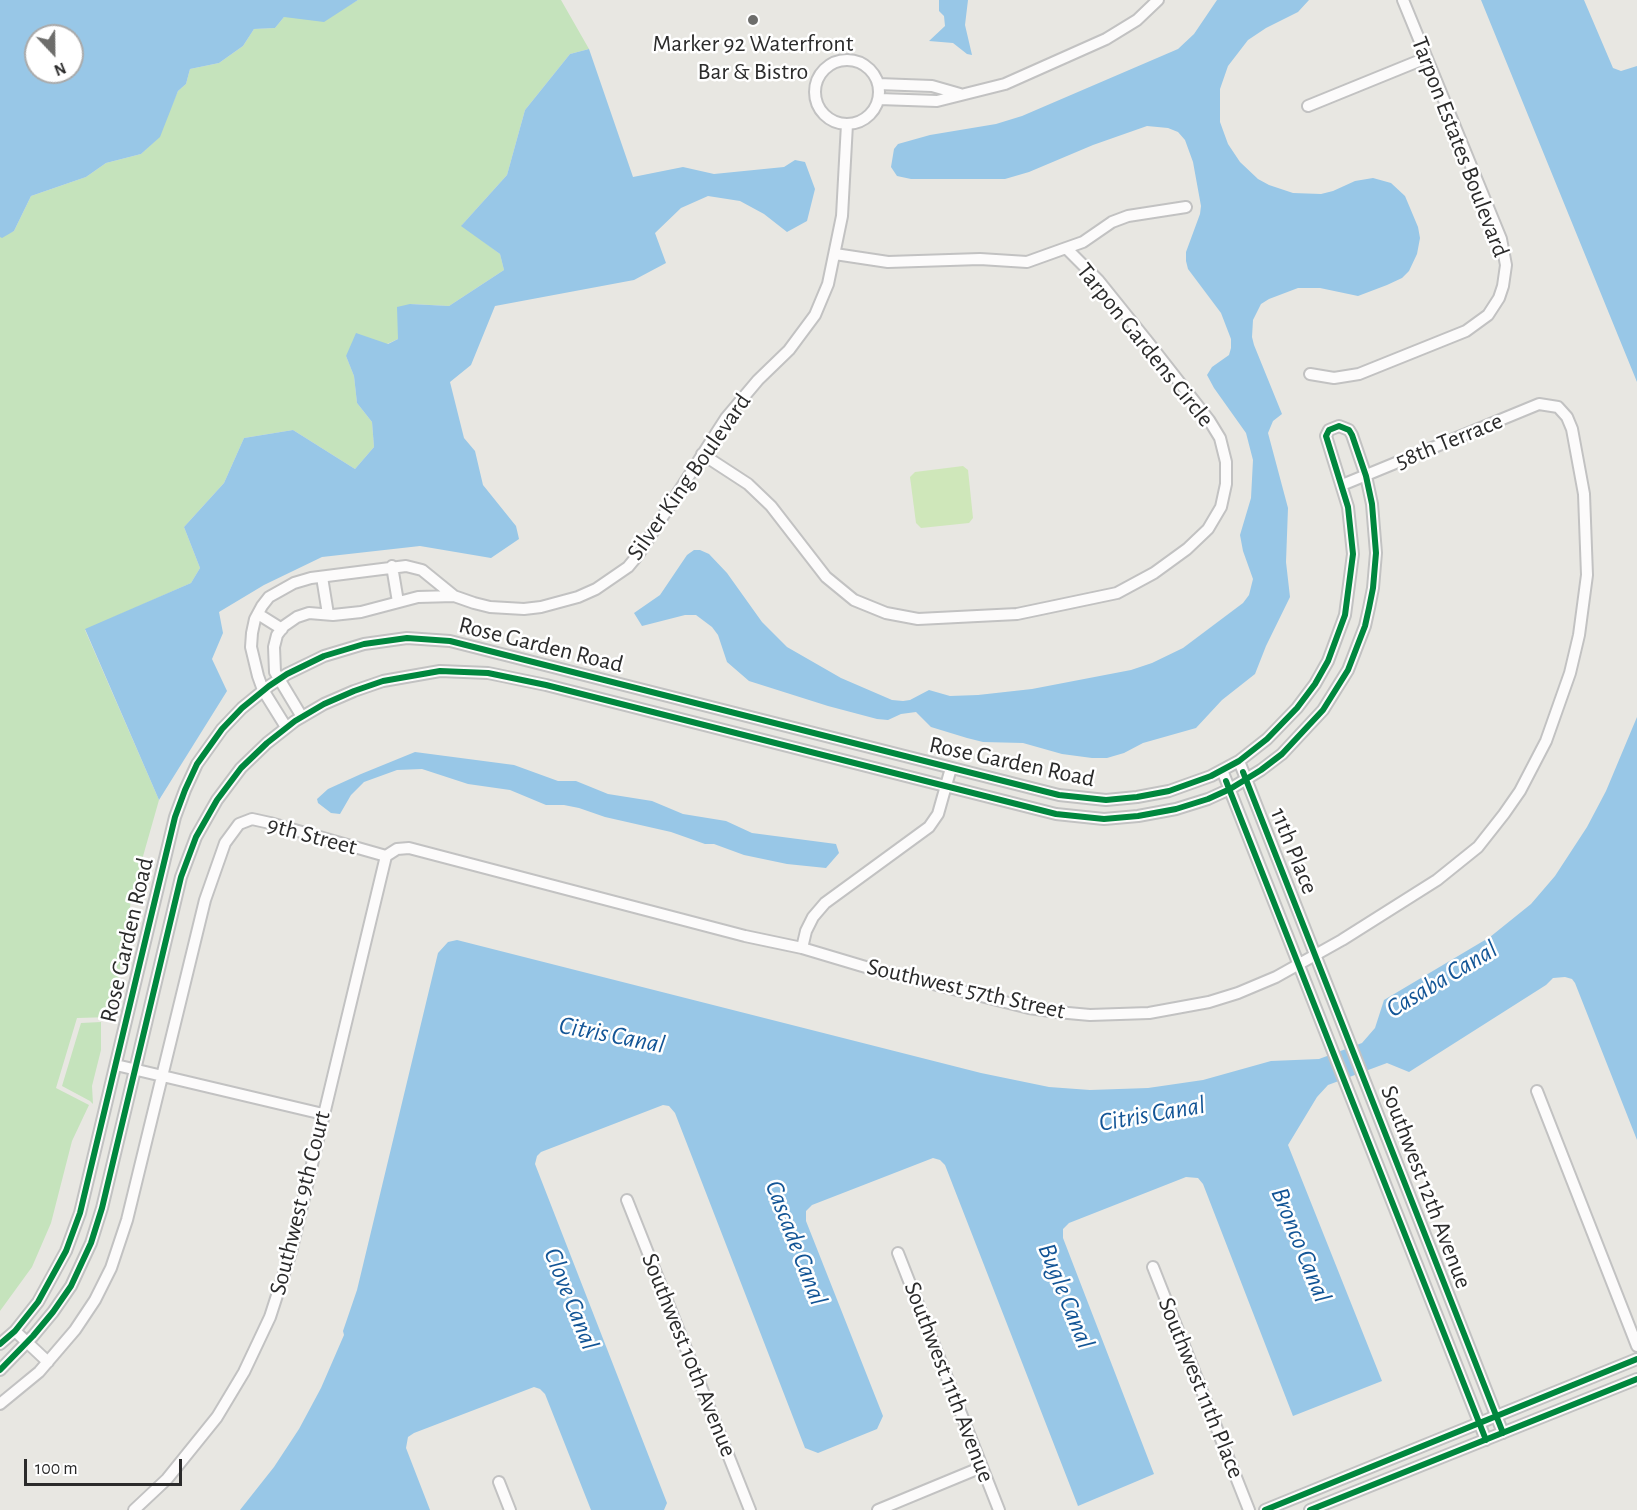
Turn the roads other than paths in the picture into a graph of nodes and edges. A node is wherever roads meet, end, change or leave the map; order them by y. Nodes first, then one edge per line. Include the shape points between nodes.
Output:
1 (1158, 0) edge
2 (1403, 0) edge
3 (1426, 58) junction
4 (878, 84) junction
5 (963, 94) junction
6 (879, 99) junction
7 (1308, 106) dead end
8 (847, 124) junction
9 (1186, 207) dead end
10 (1066, 248) junction
11 (835, 254) junction
12 (1310, 374) dead end
13 (1558, 407) joint
14 (702, 454) junction
15 (1366, 476) junction
16 (1342, 485) junction
17 (392, 566) junction
18 (322, 577) junction
19 (454, 596) junction
20 (398, 602) junction
21 (258, 614) junction
22 (328, 614) junction
23 (282, 629) junction
24 (279, 679) junction
25 (263, 690) junction
26 (302, 717) junction
27 (286, 727) junction
28 (1239, 761) junction
29 (951, 768) junction
30 (1222, 770) junction
31 (1247, 779) junction
32 (947, 787) junction
33 (1230, 789) junction
34 (386, 856) junction
35 (802, 948) junction
36 (1316, 954) junction
37 (1300, 964) junction
38 (116, 1065) junction
39 (134, 1070) junction
40 (163, 1076) junction
41 (1537, 1091) dead end
42 (323, 1114) junction
43 (627, 1200) dead end
44 (898, 1253) dead end
45 (1154, 1267) dead end
46 (15, 1331) junction
47 (27, 1342) junction
48 (0, 1344) edge
49 (1637, 1346) edge
50 (1637, 1359) edge
51 (48, 1362) junction
52 (0, 1370) edge
53 (1637, 1379) edge
54 (0, 1404) edge
55 (1496, 1416) junction
56 (1479, 1423) junction
57 (1503, 1433) junction
58 (1486, 1440) junction
59 (982, 1467) junction
60 (499, 1482) dead end
61 (1321, 1487) junction
62 (1329, 1506) edge
63 (134, 1510) edge
64 (510, 1510) edge
65 (750, 1510) edge
66 (878, 1510) edge
67 (999, 1510) edge
68 (1249, 1510) edge
69 (1265, 1510) edge
70 (1310, 1510) edge

1 - 5 street via 1137,20 1107,39 1005,84
2 - 3 street, Tarpon Estates Boulevard
3 - 7 street
3 - 12 street, Tarpon Estates Boulevard via 1504,248 1506,274 1501,292 1488,315 1467,331 1359,374 1334,378
4 - 5 street via 932,86
4 - 6 street
4 - 8 street via 868,68 851,60 824,70 815,88 818,106 830,119
5 - 6 street via 937,101
6 - 8 street via 867,117
8 - 11 street, Silver King Boulevard via 842,216
9 - 10 street, Tarpon Gardens Circle via 1128,216
10 - 11 street, Tarpon Gardens Circle via 1028,262 888,262
10 - 14 street, Tarpon Gardens Circle via 1098,280 1220,438 1226,462 1221,507 1208,530 1154,573 1117,593 1017,614 918,619 886,613 854,600 826,577 771,506 748,484
11 - 14 street, Silver King Boulevard via 815,315 789,350 726,418
13 - 15 street, 58th Terrace via 1539,404
13 - 36 street, Southwest 57th Street via 1572,429 1579,460 1587,517 1587,575 1570,673 1546,741 1520,791 1478,847 1437,880
14 - 19 street, Silver King Boulevard via 638,555 628,567 596,589 559,603 524,609 490,607
15 - 16 street, 58th Terrace
15 - 16 street, Rose Garden Road via 1352,435 1344,427 1334,427 1326,436
15 - 31 street, Rose Garden Road via 1375,526 1375,570 1367,617 1354,657 1311,725 1282,754
16 - 28 street, Rose Garden Road via 1353,554 1348,602 1337,640 1315,684 1297,708
17 - 18 street, Silver King Boulevard
17 - 19 street, Silver King Boulevard via 422,570
17 - 20 street
18 - 21 street, Silver King Boulevard via 280,590
18 - 22 street
19 - 20 street, Silver King Boulevard
20 - 22 street, Silver King Boulevard via 361,612
21 - 23 street
21 - 25 street, Silver King Boulevard via 251,647
22 - 23 street, Silver King Boulevard via 303,615
23 - 24 street via 273,647
24 - 25 street, Rose Garden Road
24 - 26 street
24 - 29 street, Rose Garden Road via 324,656 364,644 407,638 450,641
25 - 27 street, Silver King Boulevard
25 - 38 street, Rose Garden Road via 213,740 185,790 175,817
26 - 27 street, Rose Garden Road
26 - 32 street, Rose Garden Road via 354,691 398,677 440,672 488,673 546,684
27 - 39 street, Rose Garden Road via 235,775 196,837 181,877
28 - 30 street, Rose Garden Road
28 - 31 street, 11th Place
29 - 30 street, Rose Garden Road via 1059,795 1106,800 1169,791
29 - 32 street
30 - 33 street, 11th Place
31 - 33 street, Rose Garden Road
31 - 36 street, 11th Place
32 - 33 street, Rose Garden Road via 1056,814 1104,819 1176,809
32 - 35 street via 929,827 825,903 809,924
33 - 37 street, 11th Place
34 - 35 street, Southwest 57th Street via 396,849 409,848
34 - 40 street, 9th Street via 252,819 239,824 225,843 205,900
34 - 42 street, Southwest 9th Court
35 - 37 street, Southwest 57th Street via 1029,1008 1090,1015 1149,1013 1209,1002
36 - 37 street, Southwest 57th Street
36 - 55 street, Southwest 12th Avenue
37 - 56 street, Southwest 12th Avenue
38 - 39 street
38 - 46 street, Rose Garden Road via 73,1232 38,1302
39 - 40 street
39 - 47 street, Rose Garden Road via 88,1251 62,1299
40 - 42 street
40 - 51 street via 128,1220 114,1258 95,1300
41 - 49 street
42 - 63 street, Southwest 9th Court via 291,1252 260,1342 230,1397 200,1440
43 - 65 street, Southwest 10th Avenue
44 - 59 street, Southwest 11th Avenue
45 - 68 street, Southwest 11th Place
46 - 47 street
46 - 48 street, Rose Garden Road
47 - 51 street
47 - 52 street, Rose Garden Road
50 - 55 street
51 - 54 street
53 - 57 street
55 - 56 street
55 - 57 street, Southwest 12th Avenue
56 - 58 street, Southwest 12th Avenue
56 - 61 street
57 - 58 street
58 - 62 street
59 - 66 street
59 - 67 street, Southwest 11th Avenue
60 - 64 street
61 - 62 street
61 - 69 street
62 - 70 street

